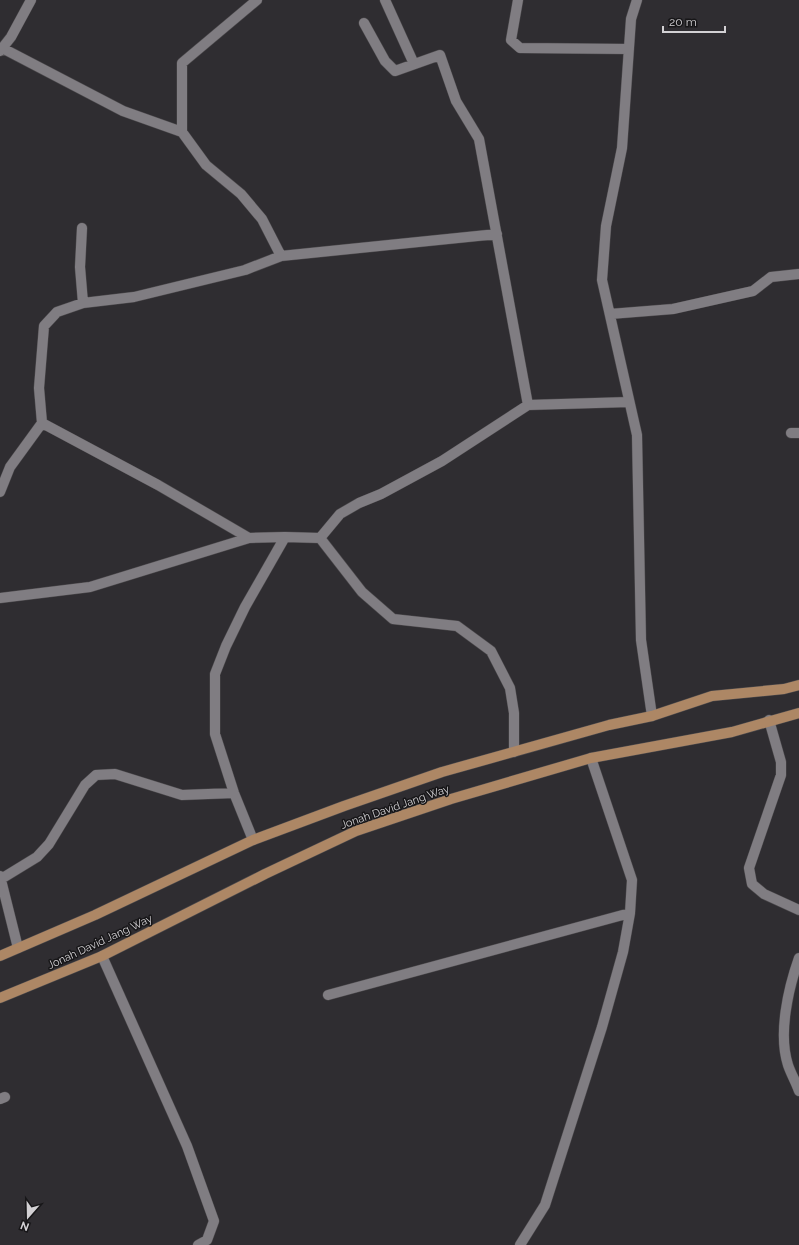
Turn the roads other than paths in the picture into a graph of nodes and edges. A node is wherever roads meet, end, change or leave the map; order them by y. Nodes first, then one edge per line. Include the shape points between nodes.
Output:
1 (31, 0) edge
2 (257, 0) edge
3 (385, 0) edge
4 (518, 0) edge
5 (637, 0) edge
6 (364, 23) dead end
7 (629, 49) junction
8 (1, 50) edge
9 (414, 64) junction
10 (182, 132) junction
11 (82, 228) dead end
12 (497, 234) junction
13 (281, 256) junction
14 (799, 274) edge
15 (83, 303) junction
16 (610, 314) junction
17 (629, 402) junction
18 (528, 405) junction
19 (42, 423) junction
20 (0, 492) edge
21 (286, 537) junction
22 (249, 538) junction
23 (320, 538) junction
24 (0, 598) edge
25 (799, 685) edge
26 (799, 713) edge
27 (652, 716) junction
28 (769, 720) junction
29 (514, 752) junction
30 (591, 758) junction
31 (234, 793) junction
32 (253, 840) junction
33 (0, 877) edge
34 (799, 910) edge
35 (630, 913) junction
36 (18, 948) junction
37 (0, 956) edge
38 (102, 956) junction
39 (799, 958) edge
40 (328, 995) dead end
41 (0, 998) edge
42 (799, 1091) edge
43 (198, 1245) edge
44 (520, 1245) edge

1 - 8 street via 11,38
2 - 10 street via 182,63
3 - 9 street
4 - 7 street via 511,40 520,48
5 - 7 street via 631,20
6 - 9 street via 385,60 395,71
7 - 16 street via 622,148 606,226 602,280
8 - 10 street via 123,111
9 - 12 street via 440,55 456,101 479,139
10 - 13 street via 206,165 242,194 262,219
11 - 15 street via 80,267
12 - 13 street
12 - 18 street
13 - 15 street via 245,270 134,297
14 - 16 street via 772,277 753,291 673,309
15 - 19 street via 57,312 44,326 39,388
16 - 17 street
17 - 18 street
17 - 27 street via 636,435 641,640
18 - 23 street via 442,461 340,514
19 - 20 street via 10,467
19 - 22 street via 158,485
21 - 22 street
21 - 23 street
21 - 31 street via 242,614 215,674 215,734
22 - 24 street via 90,587
23 - 29 street via 362,592 392,619 457,626 491,651 510,688 514,713
25 - 27 main road via 784,689 712,696
26 - 28 main road, Jonah David Jang Way
27 - 29 main road via 609,725
28 - 30 main road, Jonah David Jang Way via 732,732
28 - 34 street via 781,762 781,775 749,868 752,884 764,894
29 - 32 main road via 442,772
30 - 35 street via 632,880
30 - 38 main road, Jonah David Jang Way via 451,799 356,832 265,874
31 - 32 street
31 - 33 street via 182,795 115,774 96,775 85,785 49,844 37,857
32 - 36 main road via 95,915
33 - 36 street
35 - 40 street
35 - 44 street via 623,952 602,1026 545,1206
36 - 37 main road
38 - 41 main road, Jonah David Jang Way
38 - 43 street via 187,1146 214,1221 207,1240
39 - 42 street via 792,978 784,1029 788,1064

